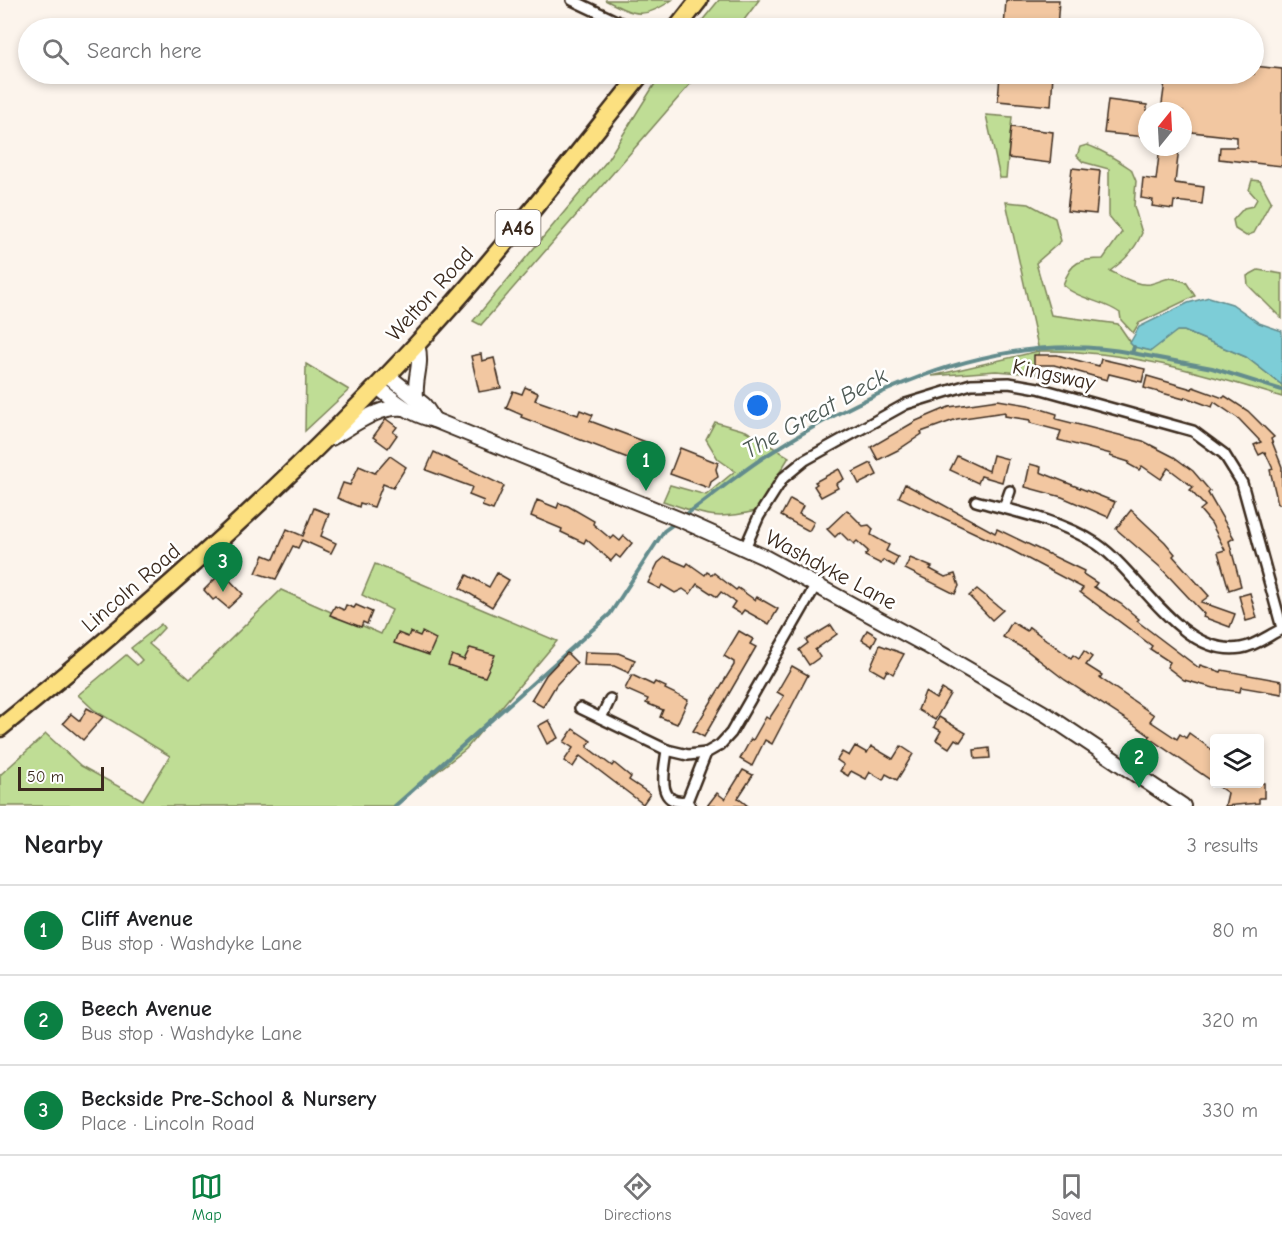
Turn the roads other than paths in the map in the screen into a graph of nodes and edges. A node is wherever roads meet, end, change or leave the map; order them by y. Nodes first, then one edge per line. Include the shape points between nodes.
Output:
1 (572, 0) edge
2 (699, 0) edge
3 (610, 18) edge
4 (685, 18) edge
5 (633, 84) edge
6 (417, 344) junction
7 (382, 380) junction
8 (416, 398) junction
9 (403, 408) junction
10 (434, 420) junction
11 (317, 446) junction
12 (1010, 491) dead end
13 (976, 501) dead end
14 (1004, 508) junction
15 (745, 548) junction
16 (816, 585) junction
17 (1282, 628) edge
18 (610, 699) dead end
19 (580, 708) dead end
20 (601, 718) junction
21 (0, 728) edge
22 (667, 750) junction
23 (706, 753) junction
24 (689, 803) edge
25 (1174, 803) edge

1 - 3 street
2 - 4 highway
5 - 6 highway, Welton Road / A46 via 509,239
6 - 7 highway, Welton Road / A46
6 - 8 street via 422,361
7 - 8 street, Washdyke Lane
7 - 9 street, Washdyke Lane
7 - 11 highway, Lincoln Road / A46
8 - 10 street, Washdyke Lane
9 - 10 street, Washdyke Lane
9 - 11 street via 393,407 374,414
10 - 15 street, Washdyke Lane
11 - 21 highway, Lincoln Road / A46 via 204,555
12 - 14 street
13 - 14 street
14 - 17 street via 1046,521 1097,544 1181,629 1202,642 1240,648
15 - 16 street, Washdyke Lane
15 - 17 street, Kingsway via 783,478 805,460 906,405 971,384 1009,383 1193,431 1224,454 1242,483
16 - 23 street via 732,733
16 - 25 street, Washdyke Lane via 1047,715
18 - 20 street
19 - 20 street
20 - 22 street
22 - 23 street via 688,755
22 - 24 street via 665,795 670,800
23 - 24 street

